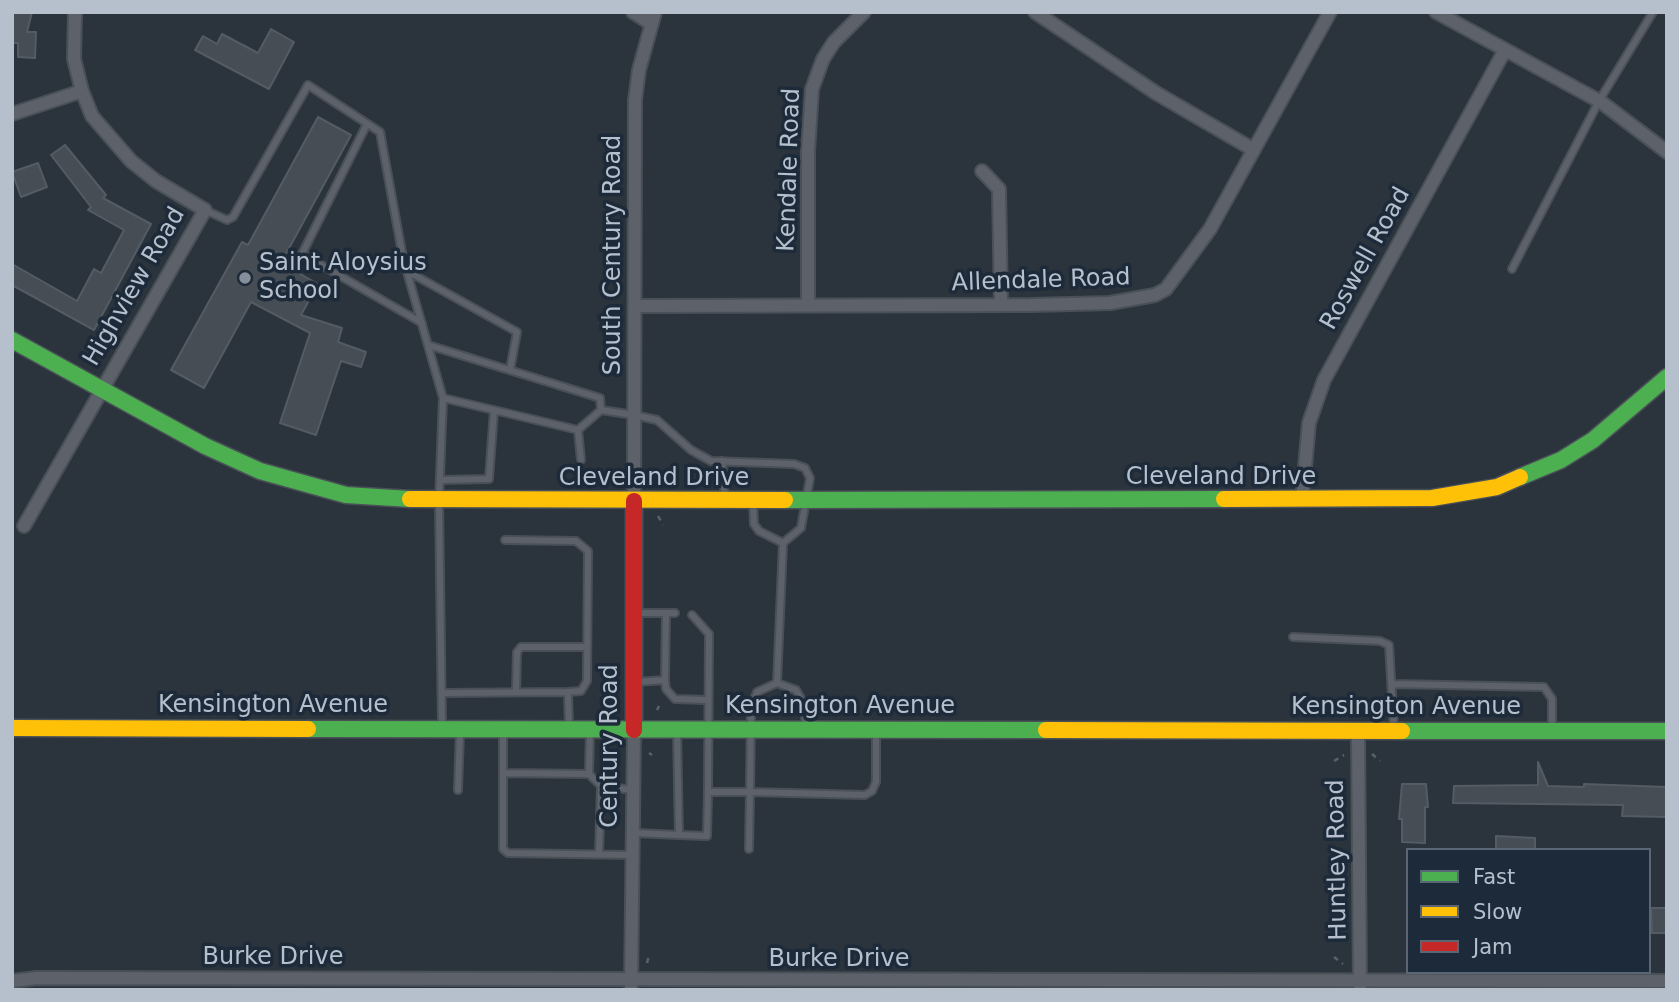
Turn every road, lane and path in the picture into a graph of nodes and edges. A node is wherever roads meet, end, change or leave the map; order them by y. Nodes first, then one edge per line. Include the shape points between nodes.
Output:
1 (75, 12) edge
2 (633, 12) edge
3 (864, 12) edge
4 (1035, 12) edge
5 (1330, 12) edge
6 (1436, 12) edge
7 (1653, 12) edge
8 (652, 18) edge
9 (1505, 50) junction
10 (82, 91) junction
11 (1599, 101) junction
12 (12, 114) edge
13 (368, 124) junction
14 (1254, 150) junction
15 (1667, 152) edge
16 (982, 171) dead end
17 (205, 210) junction
18 (1512, 269) dead end
19 (407, 271) junction
20 (807, 304) junction
21 (1001, 305) junction
22 (635, 306) junction
23 (422, 323) junction
24 (12, 340) edge
25 (428, 345) junction
26 (510, 370) junction
27 (1667, 377) edge
28 (100, 388) junction
29 (443, 398) junction
30 (494, 410) junction
31 (601, 410) junction
32 (634, 415) junction
33 (578, 430) junction
34 (581, 460) dead end
35 (722, 461) junction
36 (614, 474) dead end
37 (619, 476) dead end
38 (660, 478) dead end
39 (440, 480) junction
40 (657, 483) dead end
41 (1302, 500) junction
42 (439, 501) junction
43 (634, 501) junction
44 (725, 501) junction
45 (753, 501) junction
46 (807, 501) junction
47 (658, 515) dead end
48 (663, 525) dead end
49 (24, 526) dead end
50 (505, 540) dead end
51 (783, 543) junction
52 (635, 613) junction
53 (666, 613) junction
54 (675, 614) dead end
55 (692, 615) dead end
56 (1293, 637) dead end
57 (587, 647) junction
58 (665, 680) junction
59 (634, 682) junction
60 (777, 683) junction
61 (1393, 684) junction
62 (516, 692) junction
63 (568, 692) junction
64 (443, 693) junction
65 (707, 700) junction
66 (12, 729) edge
67 (442, 729) junction
68 (460, 729) junction
69 (503, 729) junction
70 (569, 730) junction
71 (590, 730) junction
72 (634, 730) junction
73 (677, 730) junction
74 (709, 730) junction
75 (750, 730) junction
76 (806, 730) junction
77 (876, 730) junction
78 (1552, 730) junction
79 (1667, 730) edge
80 (1358, 731) junction
81 (1394, 731) junction
82 (1346, 753) dead end
83 (1371, 753) dead end
84 (619, 755) dead end
85 (612, 758) dead end
86 (1334, 761) dead end
87 (1380, 761) dead end
88 (503, 773) junction
89 (589, 774) junction
90 (601, 786) junction
91 (458, 790) dead end
92 (634, 790) junction
93 (708, 792) junction
94 (750, 792) junction
95 (635, 833) junction
96 (679, 835) junction
97 (749, 849) dead end
98 (599, 854) junction
99 (635, 855) junction
100 (649, 956) dead end
101 (1334, 957) dead end
102 (647, 963) dead end
103 (1343, 964) dead end
104 (12, 981) edge
105 (1667, 981) edge
106 (233, 984) edge
107 (429, 985) edge
108 (631, 985) edge
109 (1116, 985) edge
110 (1360, 985) edge
111 (872, 986) edge

1 - 10 street, Highview Road via 74,59
2 - 8 street
3 - 20 street, Kendale Road via 823,58 812,89
4 - 14 street via 1156,93
5 - 14 street, Allendale Road
6 - 9 street
7 - 11 lane
8 - 22 street, South Century Road via 635,100
9 - 11 street
9 - 41 street, Roswell Road via 1324,380 1309,423
10 - 12 street
10 - 17 street, Highview Road via 92,116 131,161
11 - 15 street
11 - 18 lane
13 - 17 lane via 308,85 233,217 227,220
13 - 19 lane via 380,132 384,145
13 - 23 lane via 302,254
14 - 21 street, Allendale Road via 1210,229 1166,289 1139,300 1110,303
16 - 21 street via 999,189
17 - 28 street, Highview Road
19 - 23 lane
19 - 26 lane via 517,332
20 - 21 street, Allendale Road
20 - 22 street, Allendale Road
22 - 32 street, South Century Road
23 - 25 lane
24 - 28 street, Cleveland Drive
25 - 26 lane
25 - 29 lane
26 - 31 lane via 600,398
27 - 41 street, Cleveland Drive via 1592,440 1525,477 1479,491 1432,498
28 - 42 street, Cleveland Drive via 205,446 292,482 346,495
28 - 49 street, Highview Road
29 - 30 lane
29 - 39 lane
30 - 33 lane
30 - 39 lane via 489,479
31 - 32 lane
31 - 33 lane
32 - 35 lane via 657,420 691,450 710,461
32 - 43 street, South Century Road
33 - 34 lane
35 - 44 lane
35 - 46 lane via 805,468 810,478
36 - 37 path
38 - 40 path
39 - 42 lane
41 - 46 street, Cleveland Drive
42 - 43 street, Cleveland Drive
42 - 64 lane
43 - 44 street, Cleveland Drive
43 - 52 street, Century Road
44 - 45 street, Cleveland Drive
45 - 46 street, Cleveland Drive
45 - 51 lane via 754,524 759,531
46 - 51 lane via 801,528
47 - 48 path
50 - 57 lane via 584,545 588,551
51 - 60 lane
52 - 53 lane
52 - 59 street, Century Road
53 - 54 lane
53 - 58 lane
55 - 65 lane via 709,634
56 - 61 lane via 1384,642 1390,650
57 - 62 lane via 521,646
57 - 63 lane via 584,688
58 - 59 lane
58 - 65 lane via 675,699
59 - 72 street, Century Road
60 - 75 lane via 754,696
60 - 76 lane via 800,696
61 - 78 lane via 1544,688 1552,699
61 - 81 lane
62 - 63 lane
62 - 64 lane
63 - 70 lane
64 - 67 lane
65 - 74 lane
66 - 67 street, Kensington Avenue
67 - 68 street, Kensington Avenue
68 - 69 street, Kensington Avenue
68 - 91 lane
69 - 70 street, Kensington Avenue
69 - 88 lane
70 - 71 street, Kensington Avenue
71 - 72 street, Kensington Avenue
71 - 89 lane
72 - 73 street, Kensington Avenue
72 - 92 street, Century Road
73 - 74 street, Kensington Avenue
73 - 96 lane
74 - 75 street, Kensington Avenue
74 - 93 lane
75 - 76 street, Kensington Avenue
75 - 94 lane
76 - 77 street, Kensington Avenue
77 - 80 street, Kensington Avenue
77 - 94 lane via 876,782 865,795
78 - 79 street, Kensington Avenue
78 - 81 street, Kensington Avenue
80 - 81 street, Kensington Avenue
80 - 110 street, Huntley Road
82 - 86 path
83 - 87 path
84 - 85 path
88 - 89 lane
88 - 98 lane via 503,849 508,853
89 - 90 lane
90 - 92 lane
90 - 98 lane
92 - 95 street, Century Road
93 - 94 lane
93 - 96 lane via 707,836
94 - 97 lane
95 - 96 lane
95 - 99 street, Century Road
98 - 99 lane
99 - 108 street, Century Road
100 - 102 path
101 - 103 path
104 - 106 street, Burke Drive
105 - 110 street, Burke Drive
106 - 107 street, Burke Drive
107 - 108 street, Burke Drive
108 - 111 street, Burke Drive
109 - 110 street, Burke Drive
109 - 111 street, Burke Drive

